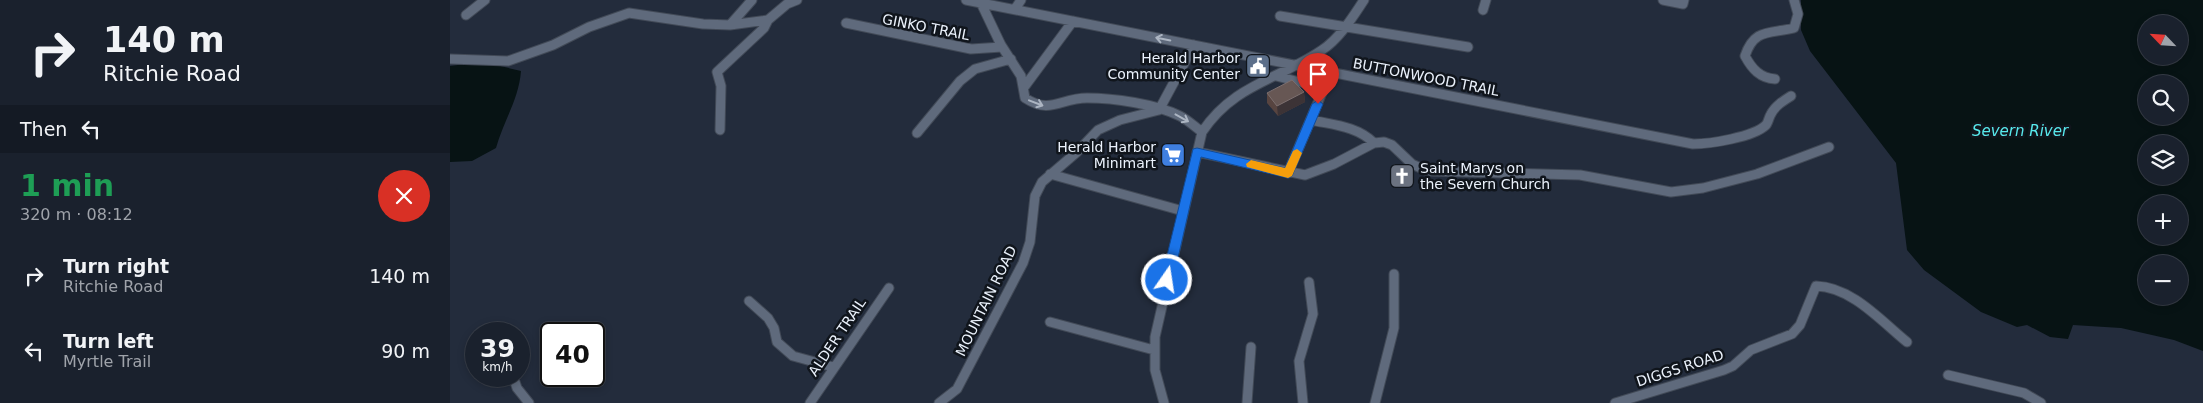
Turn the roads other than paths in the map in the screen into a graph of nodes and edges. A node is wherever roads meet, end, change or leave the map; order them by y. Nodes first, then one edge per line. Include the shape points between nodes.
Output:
1 (485, 0) edge
2 (752, 0) edge
3 (797, 0) edge
4 (966, 0) edge
5 (1021, 0) edge
6 (1364, 0) edge
7 (1486, 0) edge
8 (1663, 0) edge
9 (1684, 0) edge
10 (1794, 0) edge
11 (981, 3) junction
12 (1015, 9) junction
13 (1483, 10) dead end
14 (466, 15) dead end
15 (1280, 16) dead end
16 (768, 20) junction
17 (1073, 21) junction
18 (846, 23) dead end
19 (730, 25) junction
20 (1344, 28) junction
21 (1194, 45) junction
22 (1002, 47) junction
23 (1468, 47) dead end
24 (450, 59) edge
25 (1011, 59) junction
26 (1297, 66) junction
27 (1276, 76) junction
28 (1775, 79) dead end
29 (1025, 86) junction
30 (1791, 96) dead end
31 (1159, 110) junction
32 (1311, 120) junction
33 (720, 130) dead end
34 (917, 133) dead end
35 (1201, 135) junction
36 (1374, 142) junction
37 (1829, 147) dead end
38 (1197, 152) junction
39 (1288, 173) junction
40 (1050, 174) junction
41 (1183, 210) junction
42 (1394, 274) dead end
43 (1309, 282) dead end
44 (888, 288) dead end
45 (750, 301) dead end
46 (1050, 322) dead end
47 (1907, 342) dead end
48 (1251, 347) dead end
49 (1154, 350) junction
50 (834, 367) junction
51 (1948, 375) dead end
52 (517, 387) edge
53 (528, 403) edge
54 (810, 403) edge
55 (939, 403) edge
56 (1164, 403) edge
57 (1247, 403) edge
58 (1303, 403) edge
59 (1376, 403) edge
60 (1615, 403) edge
61 (2041, 403) edge

1 - 14 street
2 - 19 street
3 - 16 street
4 - 11 street, BUTTONWOOD TRAIL
5 - 12 street
6 - 20 street
7 - 13 street
8 - 9 street via 1683,4
10 - 28 street via 1798,11 1798,23 1794,28 1764,32 1753,38 1747,47 1745,56 1752,68 1760,76
11 - 12 street, BUTTONWOOD TRAIL
11 - 22 street
12 - 17 street, BUTTONWOOD TRAIL
15 - 20 street
16 - 19 street
16 - 33 street via 764,28 717,72 721,86
21 -> 17 street, BUTTONWOOD TRAIL
17 - 29 street
18 - 22 street, GINKO TRAIL via 971,49
19 - 24 street via 629,13 508,61
20 - 23 street
20 - 26 street via 1325,49
21 - 26 street, BUTTONWOOD TRAIL
21 - 31 street
22 - 25 street
25 - 29 street
25 - 34 street via 975,69 960,80
26 - 27 street
26 - 30 street, BUTTONWOOD TRAIL via 1702,145 1749,134 1766,125 1770,113
27 - 32 street via 1324,88
27 - 35 street via 1223,105 1208,120
29 -> 31 street via 1025,98 1048,107 1084,98
31 -> 35 street via 1182,116
31 - 40 street, MOUNTAIN ROAD via 1120,120 1098,130
32 - 36 street via 1354,130
32 - 39 street
35 - 38 street
36 - 37 street via 1388,143 1412,164 1426,171 1580,175 1671,192 1703,188 1757,174
36 - 39 street via 1312,174
38 - 39 street
38 - 41 street
40 - 41 street
40 - 55 street, MOUNTAIN ROAD via 1035,196 1030,242 1023,263 957,389
41 - 49 street
42 - 59 street via 1394,328
43 - 58 street via 1312,321 1299,361
44 - 50 street, ALDER TRAIL
45 - 50 street via 771,319 778,342 793,356
46 - 49 street
47 - 60 street, DIGGS ROAD via 1846,295 1828,286 1816,286 1804,317 1792,334 1752,350 1724,370
48 - 57 street
49 - 56 street via 1155,370
50 - 54 street, ALDER TRAIL
51 - 61 street via 2024,393
52 - 53 street

